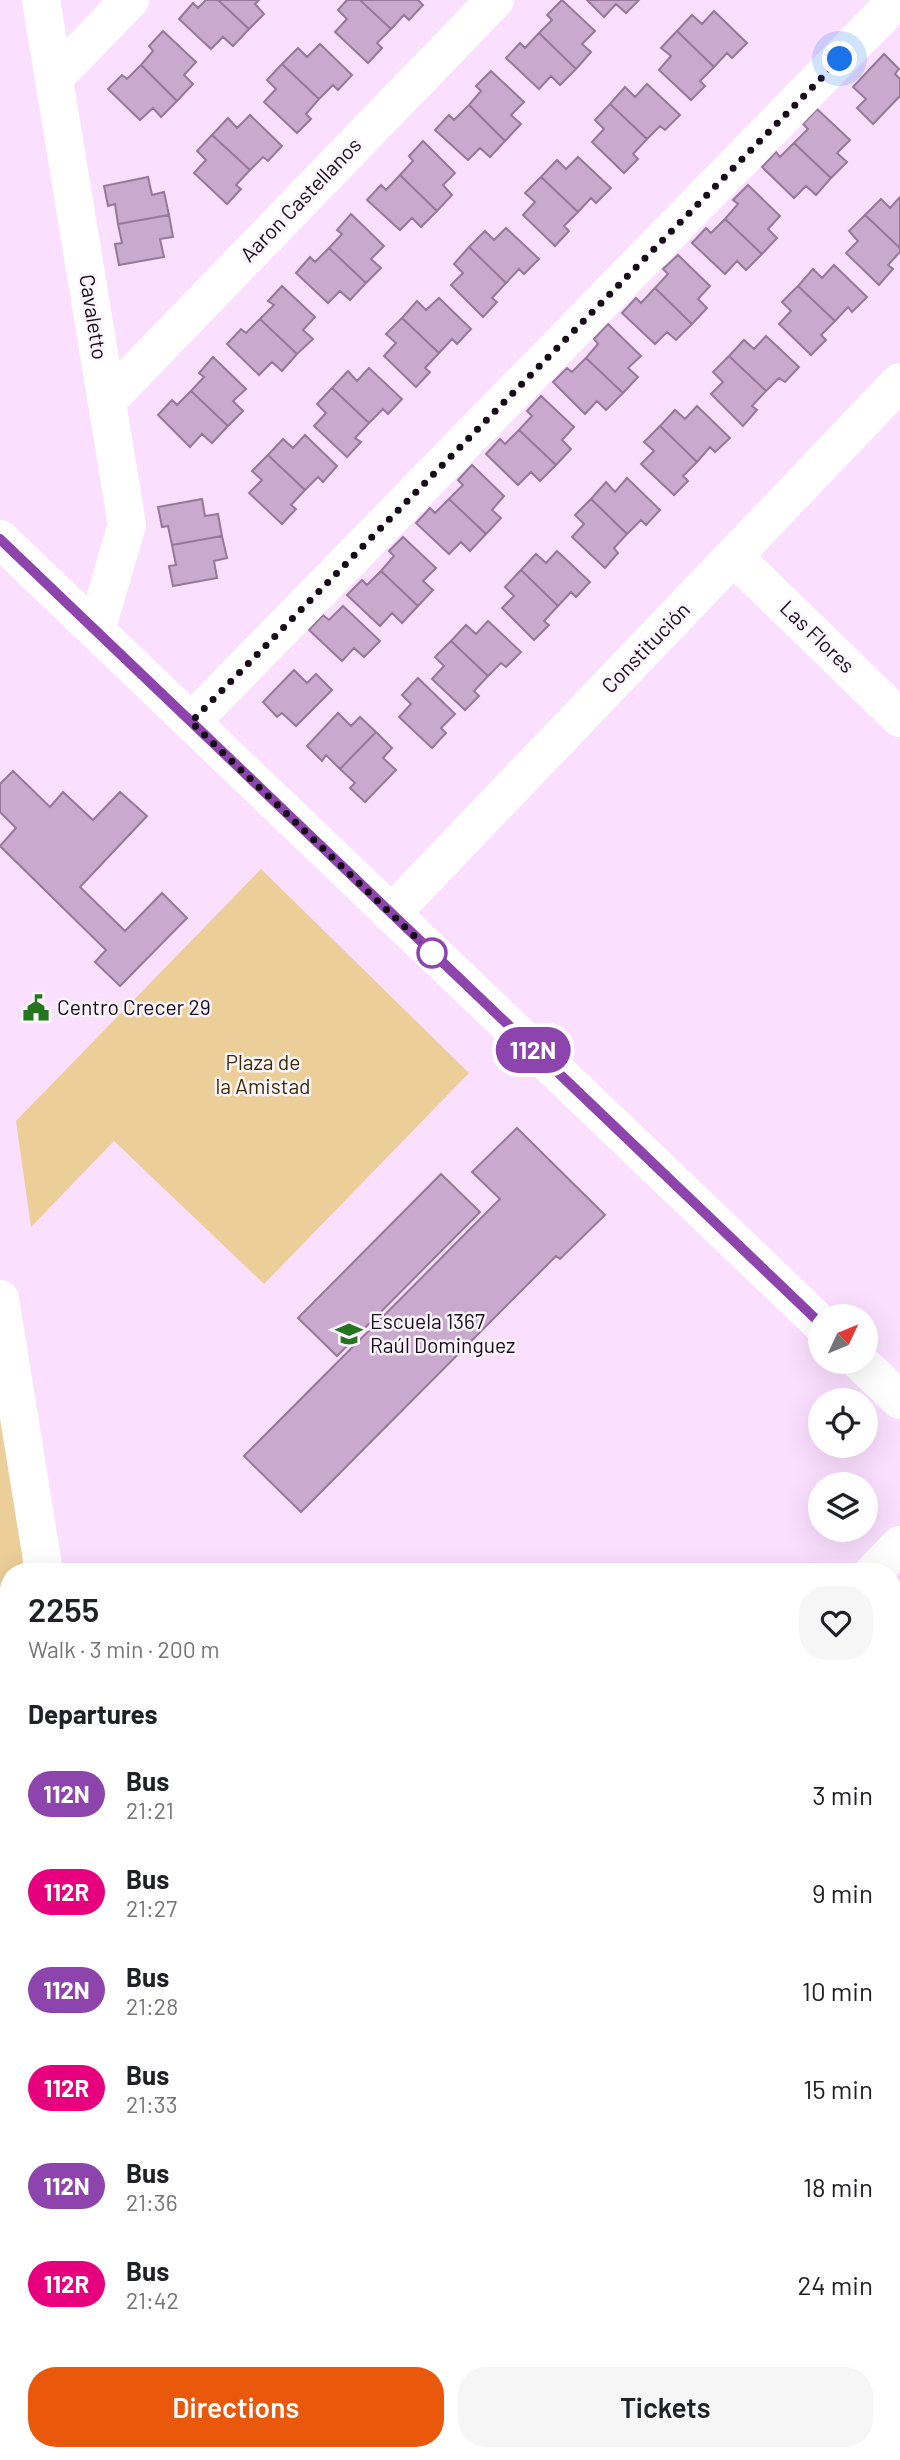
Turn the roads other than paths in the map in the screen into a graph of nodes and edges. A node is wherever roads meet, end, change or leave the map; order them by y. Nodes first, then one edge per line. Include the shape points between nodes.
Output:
1 (41, 0) edge
2 (130, 0) edge
3 (495, 0) edge
4 (897, 0) edge
5 (54, 78) junction
6 (900, 382) edge
7 (107, 401) junction
8 (0, 539) edge
9 (733, 556) junction
10 (96, 631) junction
11 (900, 718) edge
12 (191, 722) junction
13 (391, 914) junction
14 (0, 1299) edge
15 (808, 1312) edge
16 (873, 1374) edge
17 (900, 1400) edge
18 (900, 1545) edge
19 (43, 1563) edge
20 (883, 1563) edge

1 - 5 street, Cavaletto
2 - 5 street
3 - 7 street, Aaron Castellanos
4 - 12 street
5 - 7 street, Cavaletto
6 - 9 street, Constitución
7 - 10 street, Cavaletto via 127,525
8 - 10 street
9 - 11 street, Las Flores
9 - 13 street, Constitución
10 - 12 street
12 - 13 street
13 - 15 street
14 - 19 street
16 - 17 street
18 - 20 street

